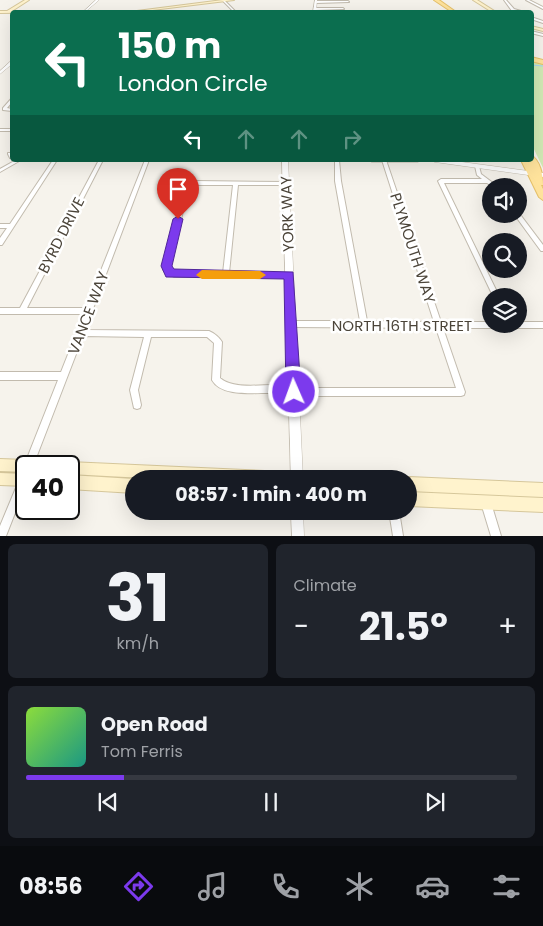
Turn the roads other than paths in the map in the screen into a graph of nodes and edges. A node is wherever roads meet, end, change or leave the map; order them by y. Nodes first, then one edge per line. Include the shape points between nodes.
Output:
1 (25, 0) edge
2 (98, 0) edge
3 (232, 0) edge
4 (240, 0) edge
5 (432, 0) edge
6 (436, 0) edge
7 (475, 0) edge
8 (505, 0) edge
9 (528, 0) edge
10 (317, 1) edge
11 (224, 2) junction
12 (348, 2) dead end
13 (533, 2) junction
14 (543, 2) edge
15 (543, 8) edge
16 (343, 9) dead end
17 (86, 10) edge
18 (164, 10) edge
19 (166, 10) edge
20 (233, 10) edge
21 (330, 10) edge
22 (446, 10) edge
23 (451, 10) edge
24 (491, 10) edge
25 (513, 10) edge
26 (5, 13) edge
27 (10, 102) edge
28 (10, 110) edge
29 (14, 162) edge
30 (54, 162) edge
31 (100, 162) edge
32 (145, 162) edge
33 (285, 162) edge
34 (337, 162) edge
35 (385, 162) edge
36 (449, 162) edge
37 (527, 162) edge
38 (533, 162) edge
39 (477, 166) junction
40 (0, 170) edge
41 (537, 174) edge
42 (484, 178) edge
43 (482, 181) edge
44 (236, 183) junction
45 (286, 183) junction
46 (543, 183) edge
47 (543, 197) edge
48 (524, 223) edge
49 (0, 226) edge
50 (11, 226) junction
51 (0, 243) edge
52 (543, 249) edge
53 (226, 275) junction
54 (289, 275) junction
55 (492, 288) edge
56 (0, 311) edge
57 (22, 311) junction
58 (89, 311) junction
59 (291, 324) junction
60 (364, 324) junction
61 (482, 324) edge
62 (438, 325) junction
63 (527, 325) edge
64 (543, 325) edge
65 (80, 333) junction
66 (148, 334) junction
67 (0, 376) edge
68 (64, 376) junction
69 (294, 392) junction
70 (136, 405) dead end
71 (33, 455) edge
72 (0, 466) edge
73 (80, 468) edge
74 (15, 470) edge
75 (125, 470) edge
76 (297, 470) edge
77 (15, 476) edge
78 (0, 479) edge
79 (80, 483) edge
80 (417, 484) edge
81 (125, 485) edge
82 (543, 490) edge
83 (417, 499) edge
84 (15, 501) edge
85 (486, 503) junction
86 (543, 505) edge
87 (297, 520) edge
88 (395, 520) edge
89 (1, 536) edge
90 (298, 536) edge
91 (398, 536) edge
92 (496, 536) edge

1 - 26 main road
2 - 17 street
3 - 18 main road
4 - 11 main road
5 - 22 main road
6 - 23 main road
7 - 24 main road
8 - 25 street
9 - 13 street
10 - 12 street
11 - 19 main road
11 - 20 street
13 - 14 street
13 - 15 street
16 - 21 street
27 - 28 street via 4,109
29 - 40 street
30 - 50 street
31 - 57 street, BYRD DRIVE
32 - 58 street, VANCE WAY
33 - 45 street, YORK WAY
34 - 60 street
35 - 62 street, PLYMOUTH WAY
36 - 39 street
37 - 41 main road
38 - 41 main road
39 - 41 street
39 - 42 street via 479,175
41 - 46 main road
41 - 47 main road
43 - 55 street via 441,181
44 - 45 street
44 - 53 street
44 - 53 street via 195,183 186,188 167,266 168,272 174,275
45 - 54 street, YORK WAY
48 - 52 street
49 - 50 street
50 - 51 street
53 - 54 street
54 - 59 street, YORK WAY
56 - 57 street
57 - 58 street
58 - 65 street, VANCE WAY
59 - 60 street, NORTH 16TH STREET
59 - 69 street, YORK WAY
60 - 62 street, NORTH 16TH STREET
61 - 62 street, NORTH 16TH STREET
62 - 69 street, PLYMOUTH WAY via 461,392
63 - 64 street, NORTH 16TH STREET
65 - 66 street
65 - 68 street, VANCE WAY
66 - 69 street via 213,336 218,346 215,376 222,386 284,388
66 - 70 street via 134,390
67 - 68 street
68 - 71 street, VANCE WAY
69 - 76 street, YORK WAY
72 - 74 main road
73 - 75 main road
77 - 78 main road
79 - 81 main road
80 - 82 main road
83 - 85 main road
84 - 89 street, VANCE WAY
85 - 86 main road
85 - 92 street
87 - 90 street
88 - 91 street

